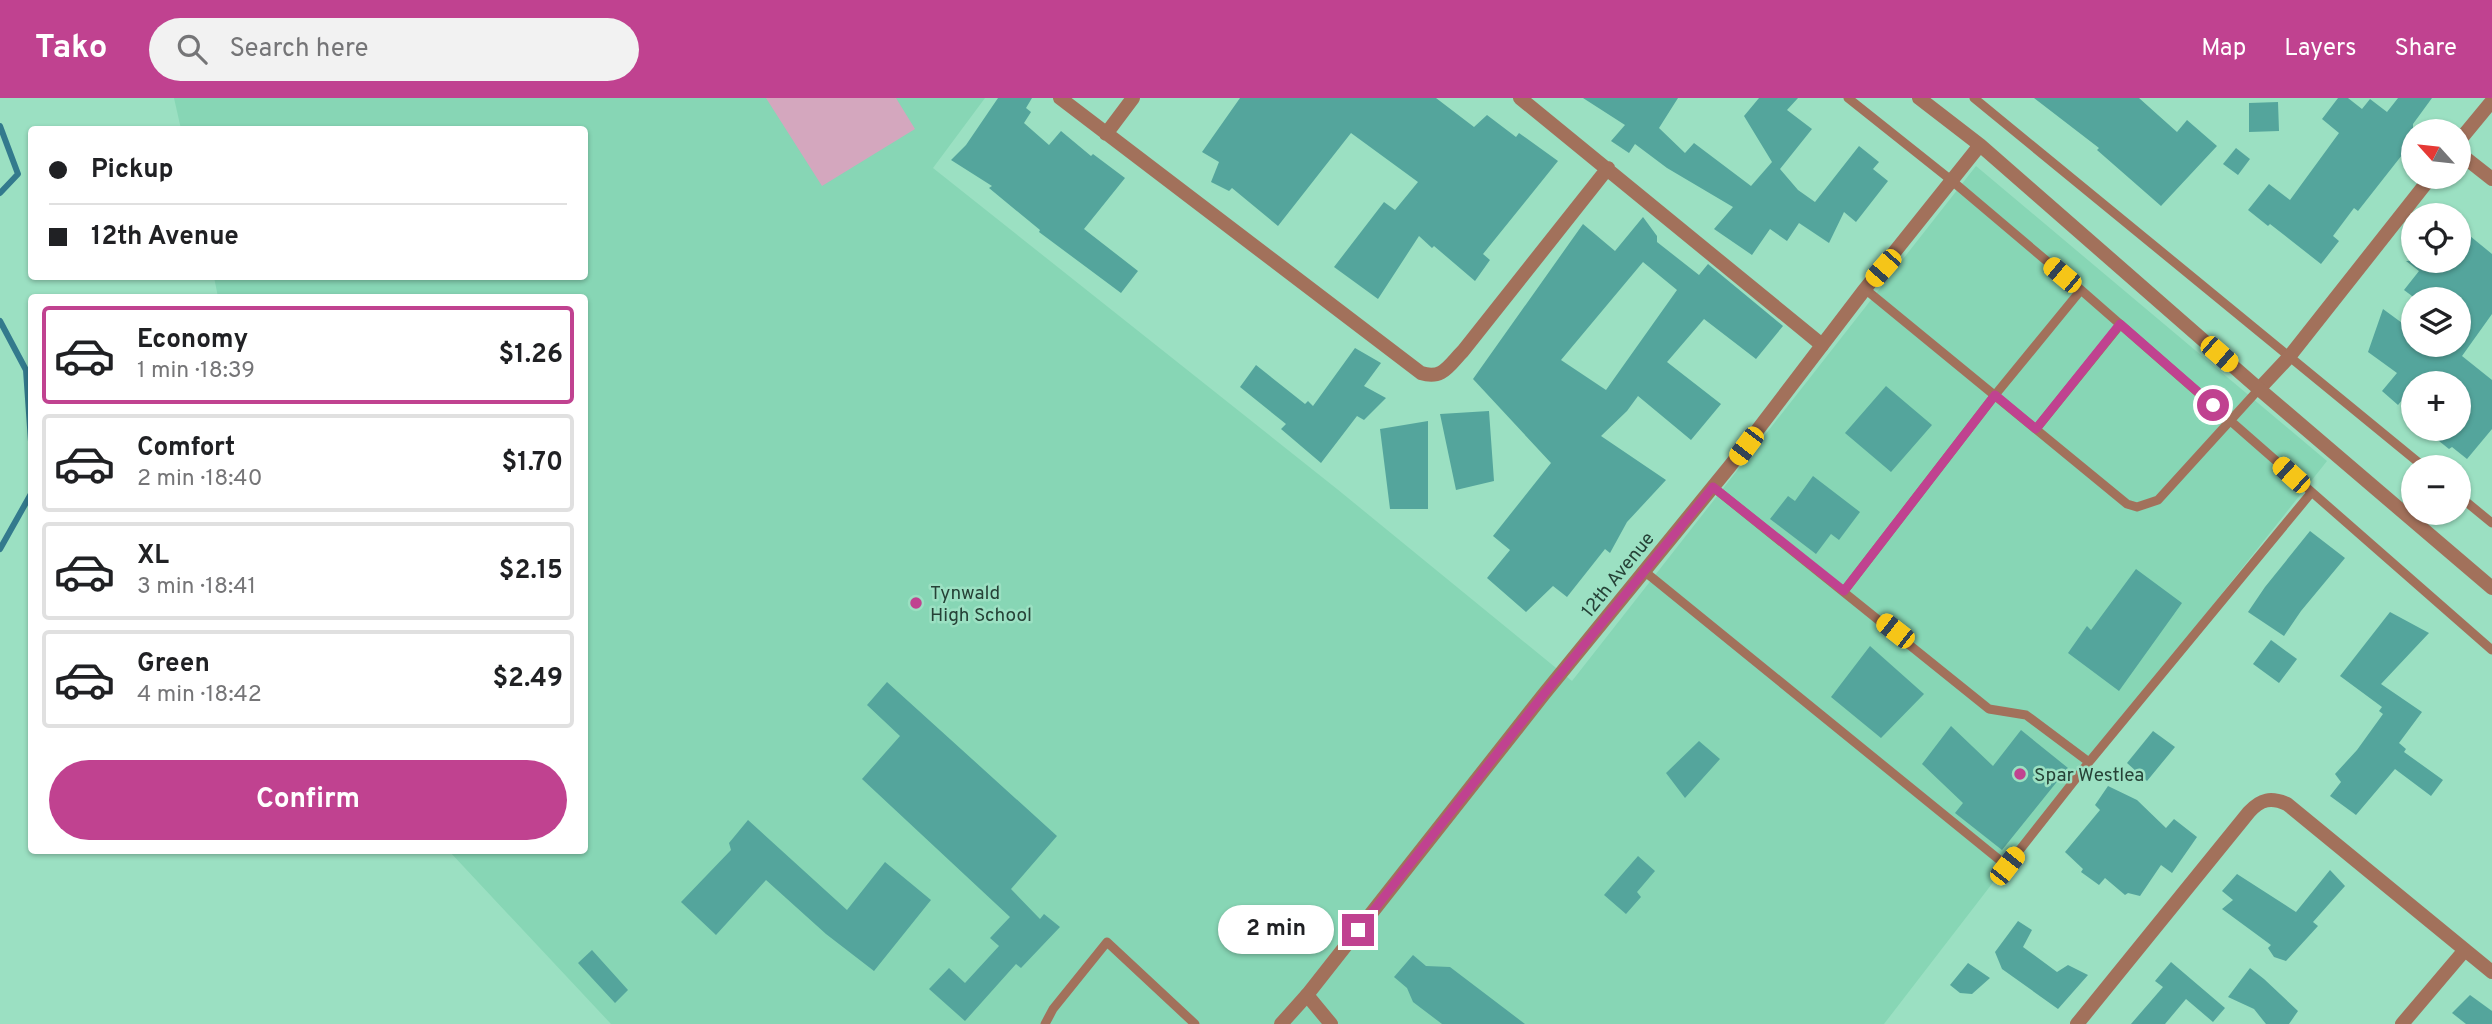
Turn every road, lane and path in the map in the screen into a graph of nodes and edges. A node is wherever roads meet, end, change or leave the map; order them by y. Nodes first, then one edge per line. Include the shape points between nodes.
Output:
1 (1059, 98) edge
2 (1133, 98) edge
3 (1520, 98) edge
4 (1849, 98) edge
5 (1919, 98) edge
6 (1974, 98) edge
7 (2492, 101) edge
8 (2471, 126) edge
9 (1106, 134) junction
10 (1980, 145) junction
11 (2471, 162) edge
12 (1608, 168) junction
13 (2492, 179) edge
14 (1951, 180) junction
15 (2422, 189) edge
16 (1865, 289) junction
17 (2081, 290) junction
18 (2120, 324) junction
19 (1822, 345) junction
20 (2289, 357) junction
21 (2259, 389) junction
22 (1995, 395) junction
23 (2232, 421) junction
24 (2036, 429) junction
25 (2409, 455) edge
26 (1713, 487) junction
27 (2311, 493) junction
28 (2471, 506) edge
29 (2492, 523) edge
30 (1644, 571) junction
31 (2492, 588) edge
32 (1844, 591) junction
33 (2492, 650) edge
34 (2089, 762) junction
35 (2464, 951) junction
36 (2492, 972) edge
37 (1307, 995) junction
38 (1045, 1024) edge
39 (1195, 1024) edge
40 (1281, 1024) edge
41 (1331, 1024) edge
42 (2077, 1024) edge
43 (2402, 1024) edge

1 - 9 street
2 - 9 street
3 - 12 street
4 - 14 lane
5 - 10 street
6 - 20 lane
7 - 8 street
9 - 12 street via 1430,376 1440,374 1463,351
10 - 14 street, 12th Avenue
10 - 21 street
11 - 13 street
12 - 19 street
14 - 16 street, 12th Avenue
14 - 17 lane
15 - 20 street
16 - 19 street, 12th Avenue
16 - 22 lane
17 - 18 lane
17 - 22 lane
18 - 23 lane
18 - 24 lane
19 - 26 street, 12th Avenue
20 - 21 street
20 - 25 lane
21 - 23 lane
21 - 31 street
22 - 24 lane
22 - 32 lane
23 - 24 lane via 2158,500 2137,507 2127,504
23 - 27 lane
26 - 30 street, 12th Avenue
26 - 32 lane
27 - 33 lane
27 - 34 lane
28 - 29 lane
30 - 34 lane via 2007,866
30 - 37 street, 12th Avenue
32 - 34 lane via 1989,709 2026,715
35 - 36 street
35 - 42 street via 2287,804 2268,799 2249,812
35 - 43 street
37 - 40 street, 12th Avenue
37 - 41 street
38 - 39 lane via 1107,942

